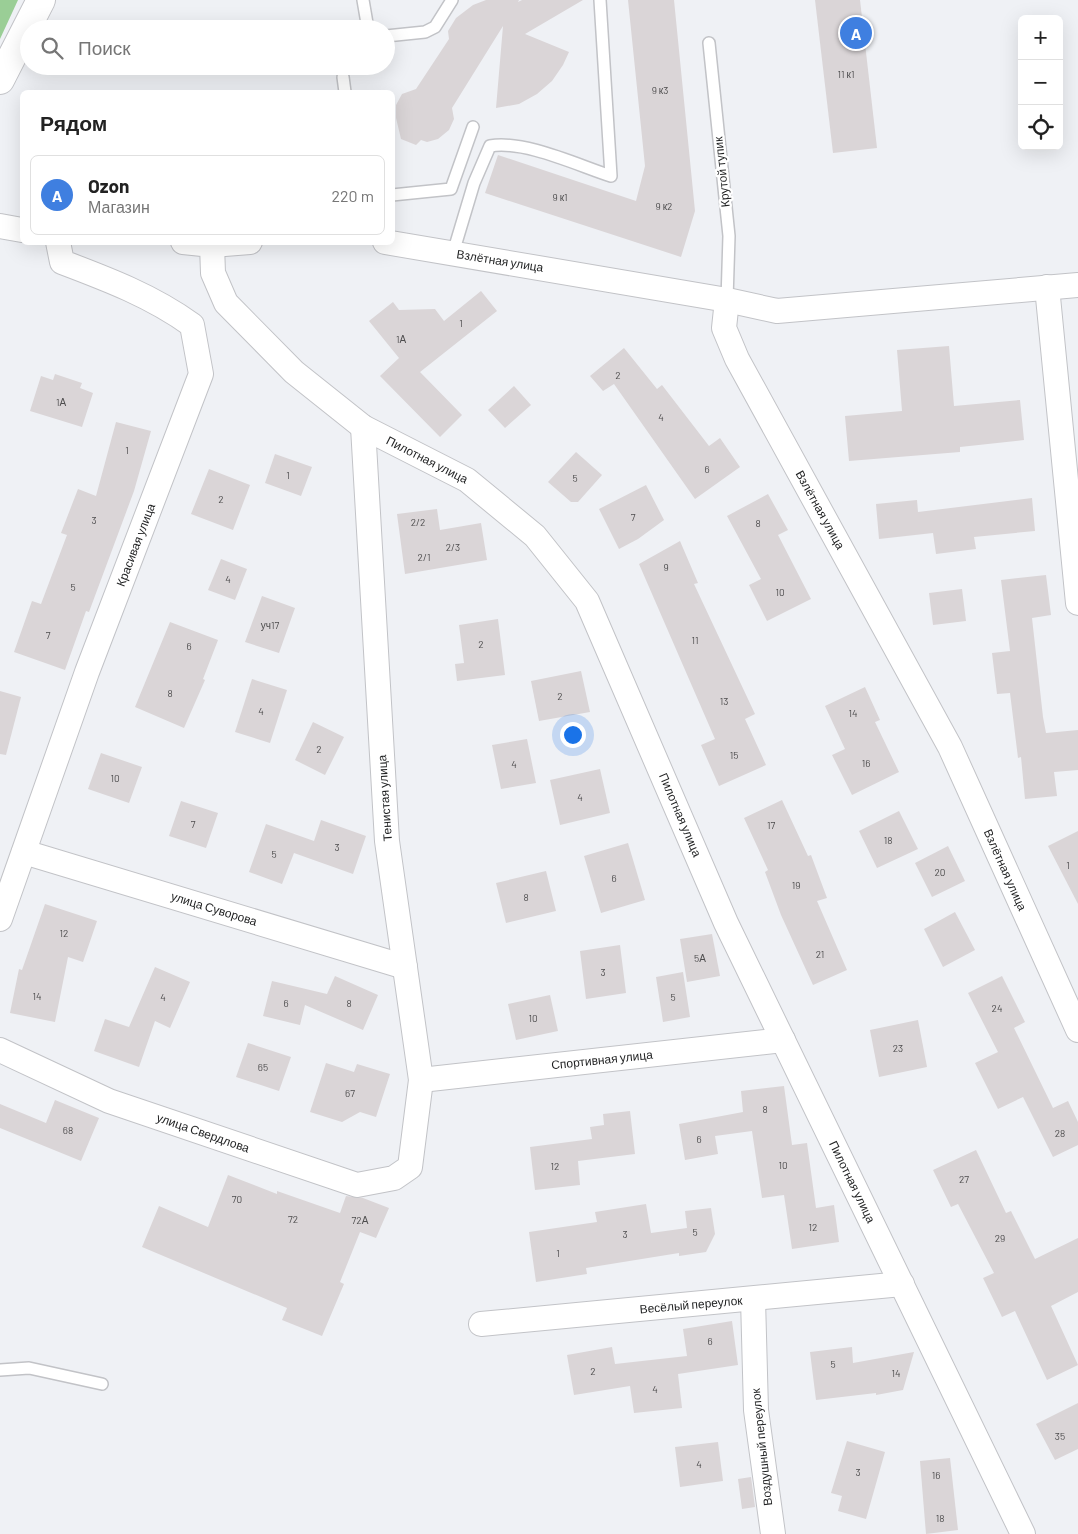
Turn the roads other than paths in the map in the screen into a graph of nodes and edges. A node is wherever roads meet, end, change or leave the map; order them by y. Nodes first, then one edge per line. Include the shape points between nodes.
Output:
1 (41, 0) edge
2 (363, 0) edge
3 (452, 0) edge
4 (600, 0) edge
5 (31, 20) edge
6 (366, 20) edge
7 (395, 35) edge
8 (20, 41) edge
9 (709, 43) dead end
10 (343, 77) dead end
11 (0, 80) edge
12 (344, 90) edge
13 (474, 128) dead end
14 (395, 195) edge
15 (0, 226) edge
16 (20, 230) edge
17 (395, 244) edge
18 (59, 245) edge
19 (212, 245) edge
20 (453, 253) junction
21 (1078, 284) edge
22 (1047, 287) junction
23 (727, 300) junction
24 (363, 427) junction
25 (1078, 603) edge
26 (24, 852) junction
27 (0, 919) edge
28 (405, 967) junction
29 (1078, 1030) edge
30 (783, 1040) junction
31 (0, 1050) edge
32 (420, 1080) junction
33 (410, 1167) joint
34 (902, 1284) junction
35 (753, 1299) junction
36 (481, 1324) dead end
37 (0, 1370) edge
38 (102, 1384) dead end
39 (772, 1534) edge
40 (1023, 1534) edge

1 - 5 main road
2 - 6 lane
3 - 7 lane via 435,27 425,32
4 - 20 lane via 611,176 549,155 504,144 490,146 474,183
8 - 11 main road
9 - 23 lane, Крутой тупик via 729,236
10 - 12 lane
13 - 14 lane via 451,188
15 - 16 street
17 - 20 street, Взлётная улица
18 - 26 street, Красивая улица via 62,262 141,294 192,325 201,374 87,672
19 - 24 street, Пилотная улица via 212,273 226,303 294,372
20 - 23 street, Взлётная улица
21 - 22 street
22 - 23 street via 777,311
22 - 25 street
23 - 29 street, Взлётная улица via 724,328 737,359 950,747
24 - 28 street, Тенистая улица via 387,841
24 - 30 street, Пилотная улица via 467,480 535,536 587,601 726,923
26 - 27 street, Красивая улица
26 - 28 street, улица Суворова
28 - 32 street, Тенистая улица
30 - 32 street, Спортивная улица
30 - 34 street, Пилотная улица
31 - 33 street, улица Свердлова via 109,1101 357,1185 394,1178
32 - 33 street, Тенистая улица
34 - 35 street, Весёлый переулок
34 - 40 street, Пилотная улица
35 - 36 street, Весёлый переулок
35 - 39 street, Воздушный переулок via 756,1410
37 - 38 lane via 29,1368

